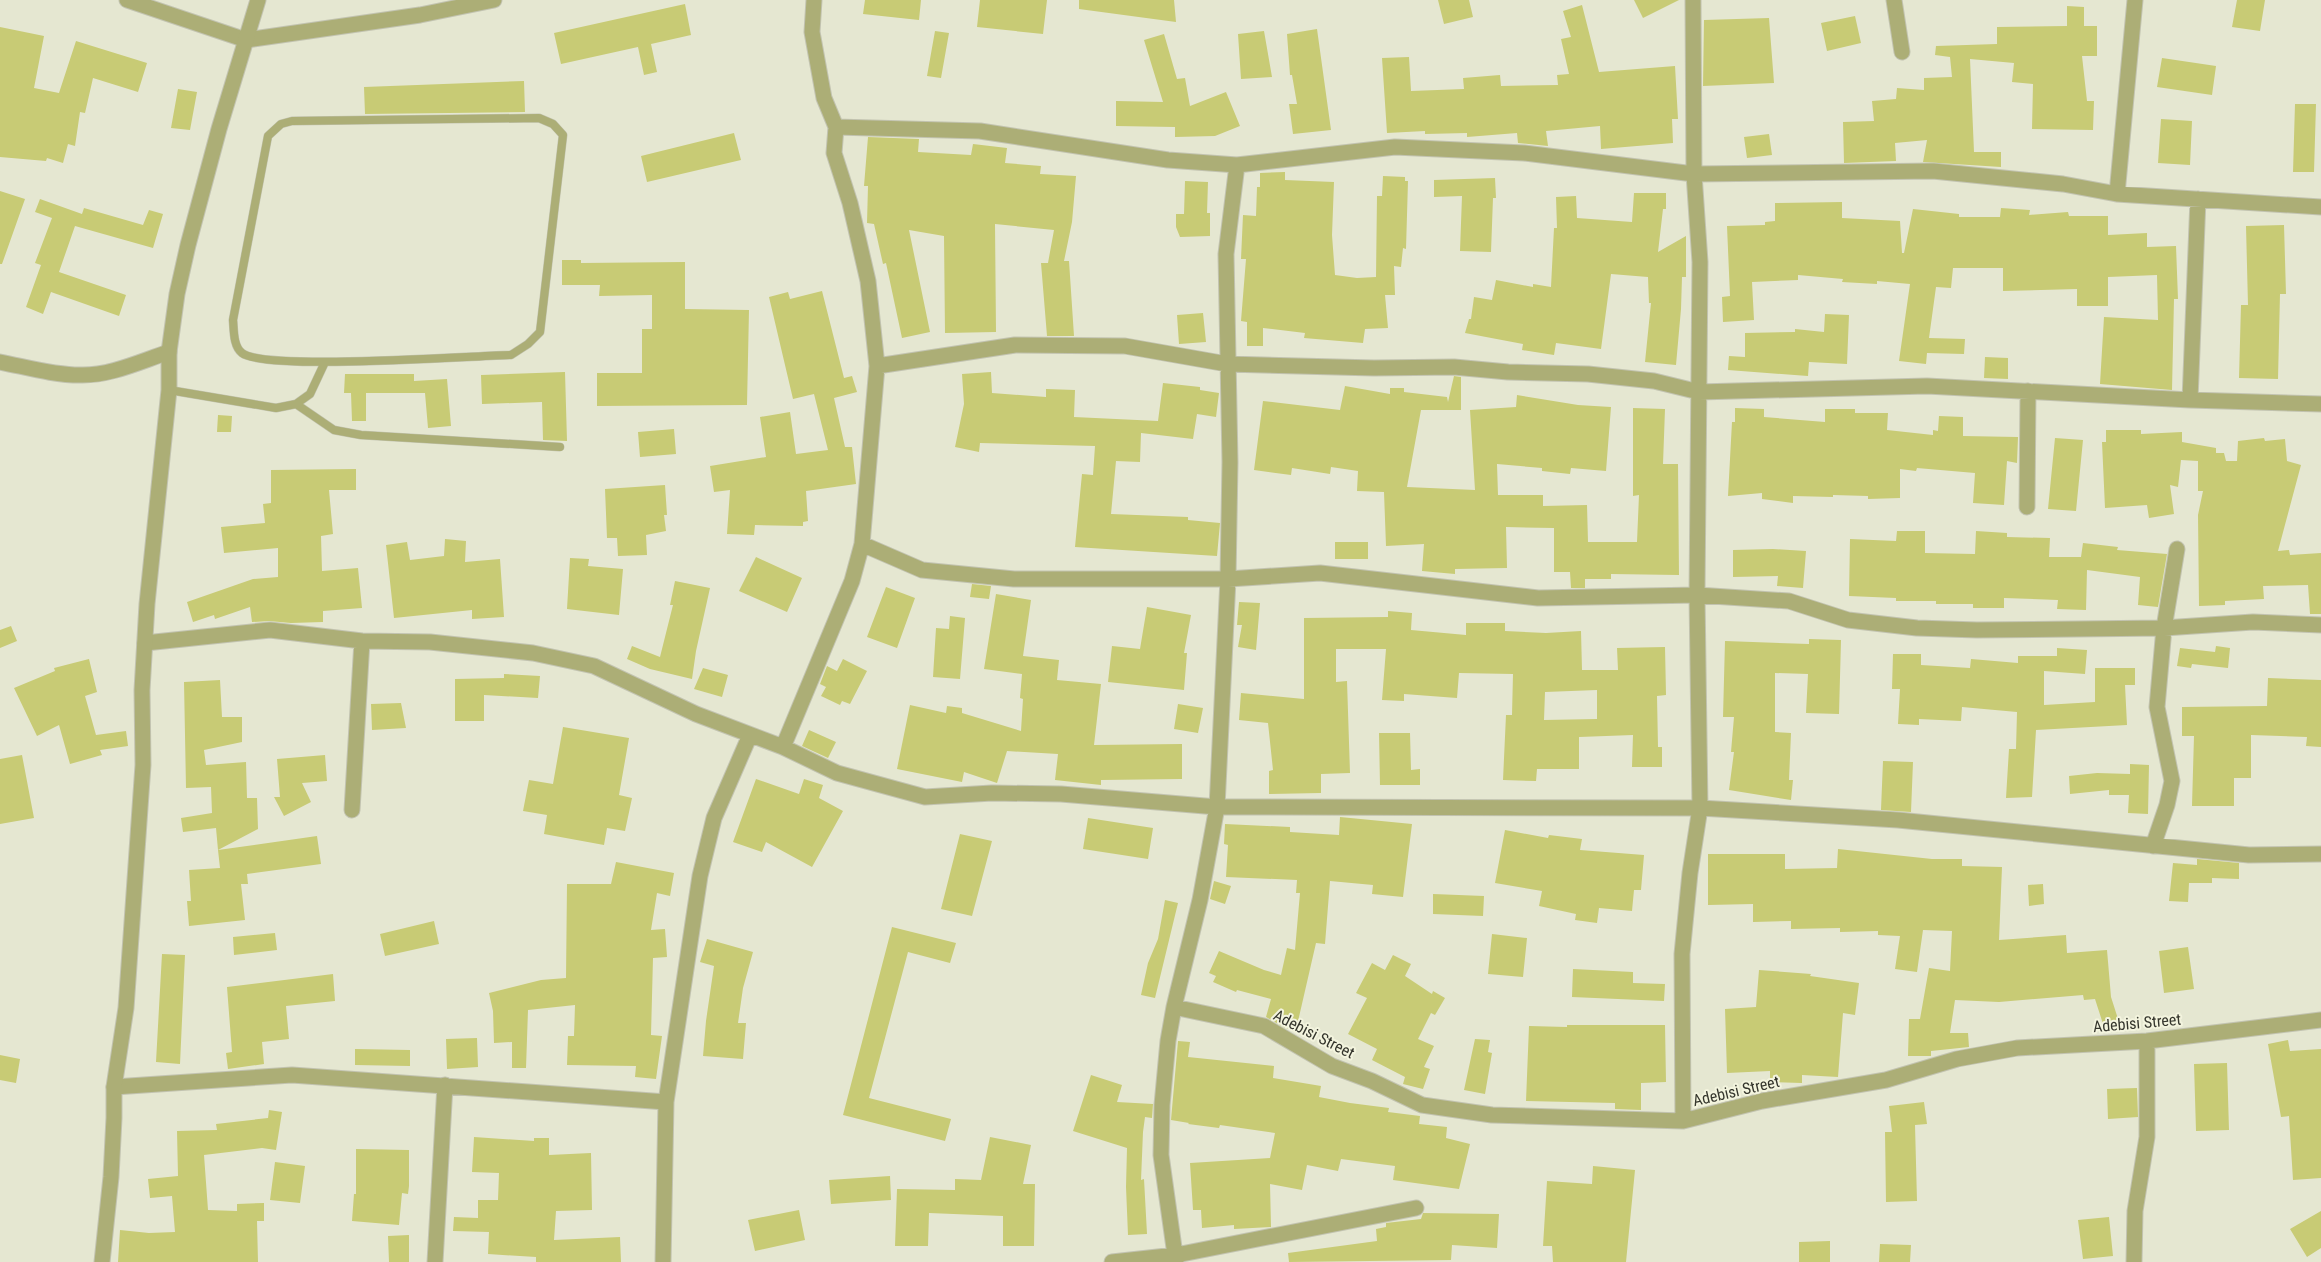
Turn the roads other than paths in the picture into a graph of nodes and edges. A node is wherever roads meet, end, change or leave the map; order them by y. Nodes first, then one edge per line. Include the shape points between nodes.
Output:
1 (127, 0) edge
2 (258, 0) edge
3 (494, 0) edge
4 (814, 0) edge
5 (1693, 0) edge
6 (1894, 0) edge
7 (2135, 0) edge
8 (246, 40) junction
9 (1902, 52) dead end
10 (836, 127) junction
11 (1237, 165) junction
12 (1694, 174) junction
13 (2117, 194) junction
14 (2198, 199) junction
15 (2321, 208) edge
16 (169, 352) junction
17 (0, 362) edge
18 (325, 362) junction
19 (1227, 364) junction
20 (877, 366) junction
21 (168, 390) junction
22 (2028, 391) junction
23 (1699, 392) junction
24 (2190, 400) junction
25 (296, 404) junction
26 (2321, 404) edge
27 (560, 447) dead end
28 (2027, 507) dead end
29 (862, 544) junction
30 (2177, 549) dead end
31 (1228, 579) junction
32 (1697, 595) junction
33 (2321, 625) edge
34 (2164, 628) junction
35 (362, 641) junction
36 (145, 643) junction
37 (750, 735) junction
38 (782, 747) junction
39 (1217, 807) junction
40 (1700, 808) junction
41 (352, 810) dead end
42 (2152, 846) junction
43 (2321, 854) edge
44 (1174, 1007) junction
45 (2321, 1020) edge
46 (2147, 1041) junction
47 (444, 1085) junction
48 (114, 1087) junction
49 (666, 1102) junction
50 (1683, 1121) junction
51 (1416, 1208) dead end
52 (1176, 1258) edge
53 (102, 1262) edge
54 (435, 1262) edge
55 (663, 1262) edge
56 (1112, 1262) edge
57 (2134, 1262) edge

1 - 8 street
2 - 8 street
3 - 8 street via 420,15
4 - 10 street via 812,32 824,98
5 - 12 street
6 - 9 street
7 - 13 street
8 - 16 street via 188,245
10 - 11 street via 980,131 1168,160
10 - 20 street via 834,153 850,203 868,281
11 - 12 street via 1395,147 1524,153
11 - 19 street via 1226,254
12 - 13 street via 1933,171 2063,184
12 - 23 street via 1700,262
13 - 14 street
14 - 15 street
14 - 24 street
16 - 17 street via 115,370 81,375
16 - 21 street
18 - 18 lane via 511,354 540,332 563,135 553,124 540,118 292,121 282,124 268,136 233,320 236,345 242,353 253,358
18 - 25 lane via 310,394
19 - 20 street via 1125,346 1015,344
19 - 23 street via 1454,367 1588,374 1654,382
19 - 31 street via 1230,462
20 - 29 street
21 - 25 lane via 276,408
21 - 36 street
22 - 23 street via 1927,386
22 - 24 street
22 - 28 street
23 - 32 street
24 - 26 street
25 - 27 lane via 334,430 361,435
29 - 31 street via 922,570 1014,578
29 - 38 street via 852,581
30 - 34 street
31 - 32 street via 1320,573 1538,598
31 - 39 street
32 - 34 street via 1788,601 1848,620 1917,628
32 - 40 street
33 - 34 street via 2253,622
34 - 42 street via 2157,707 2172,781
35 - 36 street via 270,630
35 - 37 street via 430,642 533,653 594,666 696,714
35 - 41 street
36 - 48 street via 143,765 126,1008
37 - 38 street
37 - 49 street via 714,818 700,876
38 - 39 street via 837,773 925,797 992,793 1061,794
39 - 40 street
39 - 44 street via 1200,900
40 - 42 street via 1898,820
40 - 50 street via 1682,954
42 - 43 street via 2249,855
44 - 50 street, Adebisi Street via 1264,1026 1332,1066 1422,1105 1492,1115
44 - 52 street via 1162,1105 1161,1155
45 - 46 street, Adebisi Street
46 - 50 street, Adebisi Street via 2017,1048 1957,1059 1886,1080 1762,1101
46 - 57 street via 2147,1137 2135,1211
47 - 48 street via 292,1075
47 - 49 street
47 - 54 street
48 - 53 street via 111,1177
49 - 55 street
51 - 52 street
52 - 56 street

